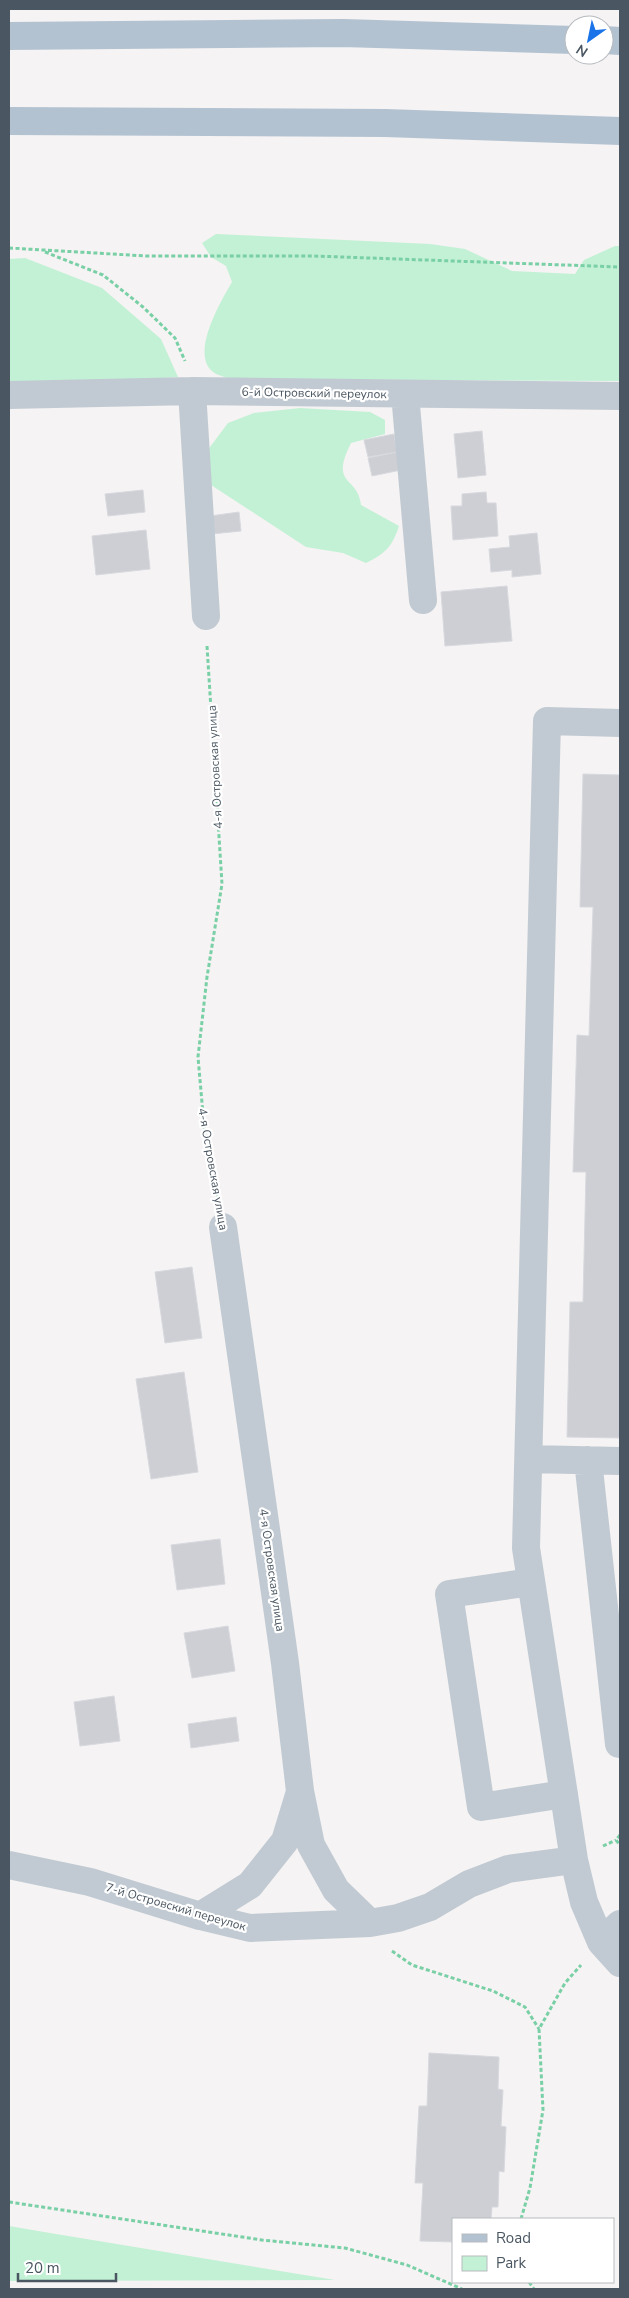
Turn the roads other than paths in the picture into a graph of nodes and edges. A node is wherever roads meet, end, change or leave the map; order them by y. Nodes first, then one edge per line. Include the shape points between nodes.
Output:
1 (9, 36) edge
2 (564, 40) edge
3 (9, 121) edge
4 (620, 131) edge
5 (192, 391) junction
6 (405, 394) junction
7 (9, 395) edge
8 (620, 396) edge
9 (422, 600) dead end
10 (206, 616) road end
11 (620, 723) edge
12 (223, 1227) road end
13 (529, 1459) junction
14 (588, 1460) junction
15 (620, 1461) edge
16 (532, 1582) junction
17 (619, 1744) dead end
18 (300, 1791) junction
19 (564, 1794) junction
20 (574, 1860) junction
21 (9, 1865) edge
22 (200, 1916) junction
23 (370, 1923) junction
24 (620, 1924) edge
25 (601, 1942) junction
26 (620, 1963) edge

1 - 2 main road via 343,33
3 - 4 main road via 385,123
5 - 6 street, 6-й Островский переулок
5 - 7 street, 6-й Островский переулок
5 - 10 street
6 - 8 street, 6-й Островский переулок
6 - 9 street
11 - 13 street via 547,721
12 - 18 street, 4-я Островская улица
13 - 14 street
13 - 16 street via 526,1548
14 - 15 street
14 - 17 street
16 - 19 street
16 - 19 street via 449,1594 481,1807
18 - 22 street via 285,1841 250,1885
18 - 23 street, 4-я Островская улица via 311,1845 336,1890
19 - 20 street
20 - 23 street, 7-й Островский переулок via 508,1869 469,1884 430,1907
20 - 25 street via 584,1902
21 - 22 street, 7-й Островский переулок via 90,1882
22 - 23 street, 7-й Островский переулок via 250,1928
24 - 25 street
25 - 26 street

